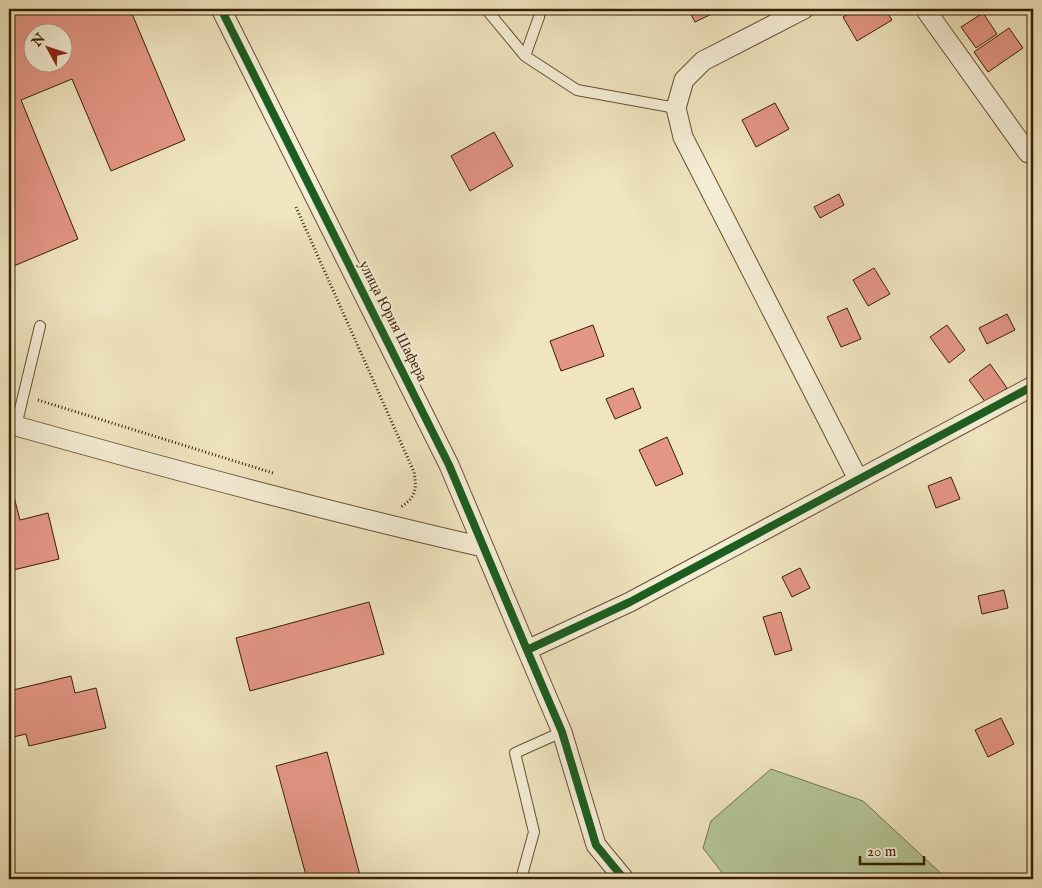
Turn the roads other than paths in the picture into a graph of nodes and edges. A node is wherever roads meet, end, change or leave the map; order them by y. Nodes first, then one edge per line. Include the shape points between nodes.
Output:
1 (222, 9) edge
2 (486, 9) edge
3 (540, 9) edge
4 (804, 9) edge
5 (925, 9) edge
6 (526, 56) junction
7 (676, 108) junction
8 (1028, 153) dead end
9 (40, 326) dead end
10 (1033, 386) edge
11 (11, 427) edge
12 (858, 479) junction
13 (483, 547) junction
14 (527, 650) junction
15 (562, 732) junction
16 (521, 879) edge
17 (624, 879) edge

1 - 13 street, улица Юрия Шафера via 450,465
2 - 6 lane
3 - 6 lane
4 - 7 street via 703,61 684,80
5 - 8 street
6 - 7 lane via 577,90
7 - 12 street via 683,136
9 - 11 lane via 23,395
10 - 12 street
11 - 13 street via 378,523
12 - 14 street via 630,602
13 - 14 street, улица Юрия Шафера
14 - 15 street, улица Юрия Шафера
15 - 16 lane via 515,753 534,832
15 - 17 street, улица Юрия Шафера via 596,845

